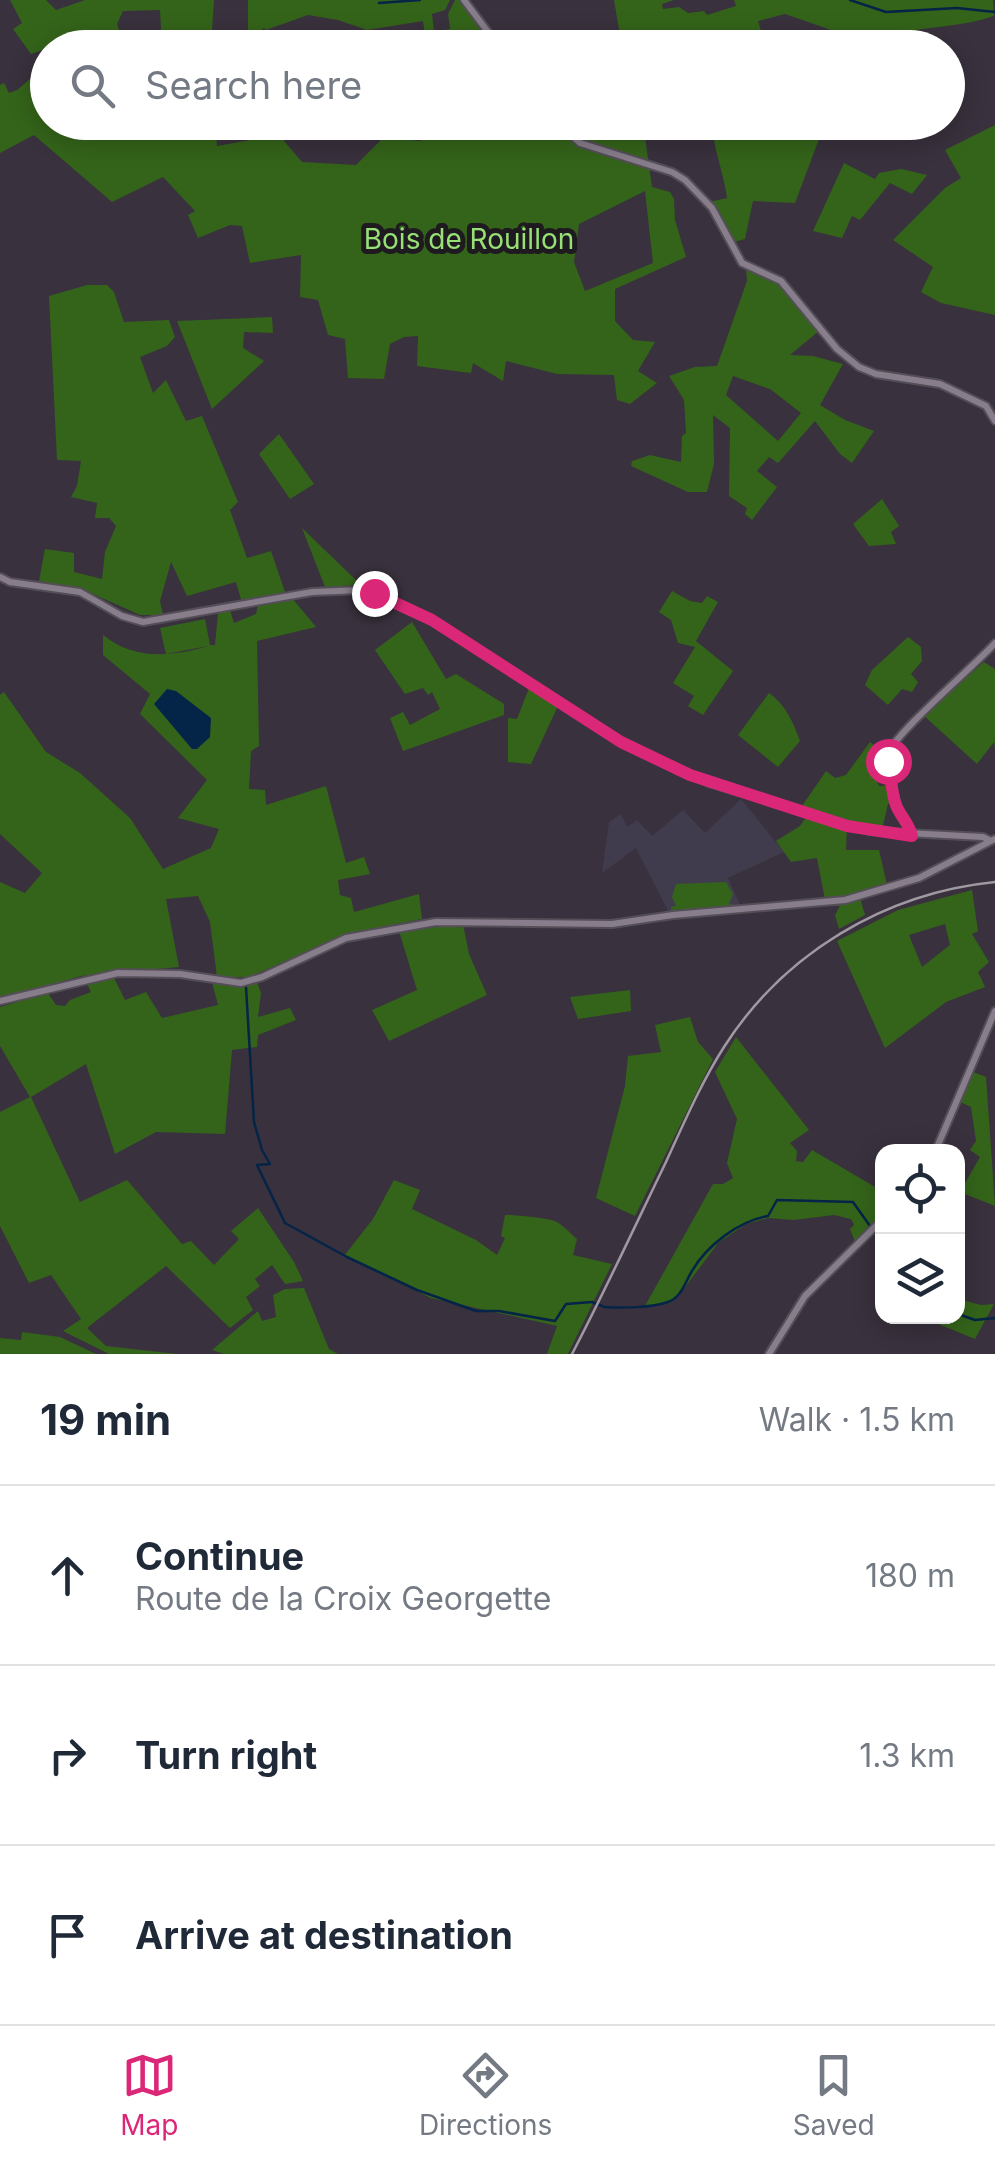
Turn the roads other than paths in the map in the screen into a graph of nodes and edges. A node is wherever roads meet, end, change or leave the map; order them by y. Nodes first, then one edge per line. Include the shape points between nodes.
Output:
1 (464, 0) edge
2 (486, 30) edge
3 (577, 140) edge
4 (995, 420) edge
5 (0, 577) edge
6 (995, 644) edge
7 (912, 836) junction
8 (992, 839) edge
9 (0, 1001) edge
10 (995, 1011) edge
11 (938, 1144) edge
12 (875, 1227) edge
13 (770, 1354) edge

1 - 2 street
3 - 4 street via 684,180 712,208 742,263 781,281 859,367 940,384 986,406
5 - 7 street via 80,592 143,622 312,592 364,590 432,620 621,742 678,770 847,826
6 - 7 street via 889,750 895,802
7 - 8 street
8 - 9 street via 865,896 600,924 436,922 336,942 241,983 118,973
10 - 11 street
12 - 13 street via 804,1296

